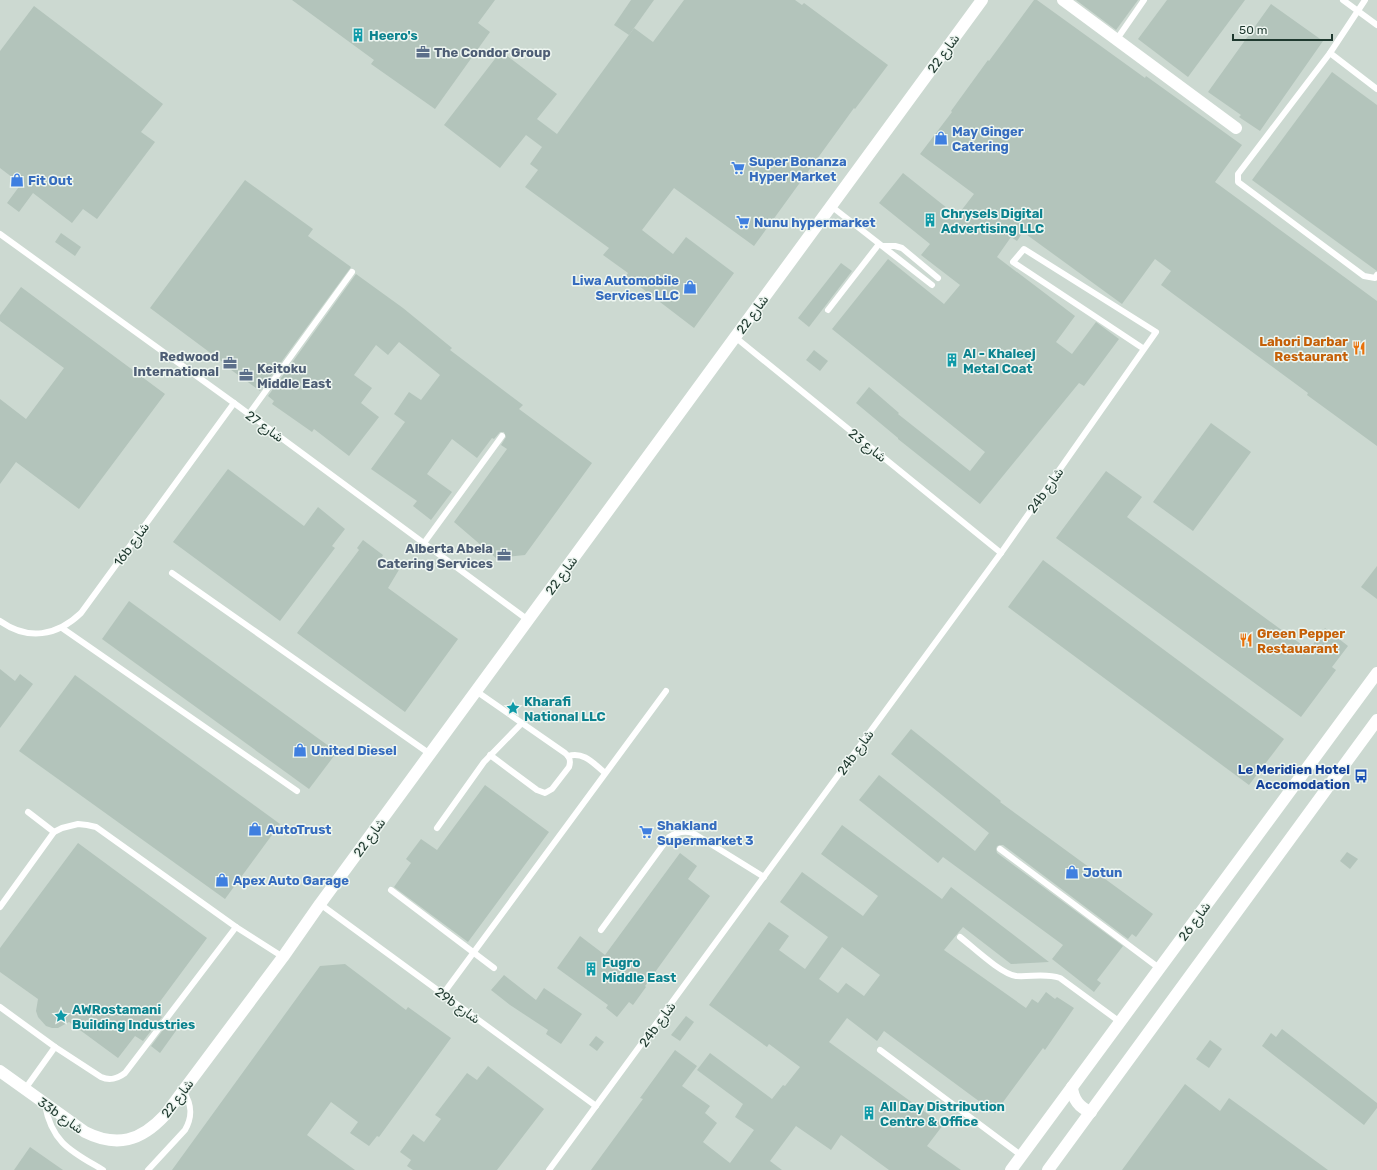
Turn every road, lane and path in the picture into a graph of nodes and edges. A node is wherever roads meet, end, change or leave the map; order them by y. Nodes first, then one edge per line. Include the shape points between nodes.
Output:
1 (982, 0) edge
2 (1063, 0) edge
3 (1144, 0) edge
4 (1343, 0) edge
5 (1365, 0) edge
6 (1358, 11) junction
7 (1377, 25) edge
8 (1116, 40) junction
9 (1330, 53) junction
10 (1377, 88) edge
11 (1236, 128) dead end
12 (831, 206) junction
13 (0, 234) edge
14 (881, 245) junction
15 (352, 272) dead end
16 (1377, 275) edge
17 (938, 278) dead end
18 (932, 284) dead end
19 (828, 310) dead end
20 (735, 337) junction
21 (1144, 349) junction
22 (234, 403) junction
23 (249, 414) junction
24 (502, 436) dead end
25 (424, 543) junction
26 (1001, 553) junction
27 (172, 574) dead end
28 (0, 620) edge
29 (528, 620) junction
30 (62, 628) junction
31 (1377, 673) edge
32 (476, 691) junction
33 (666, 691) dead end
34 (1377, 720) edge
35 (522, 723) junction
36 (430, 754) junction
37 (490, 755) junction
38 (568, 756) junction
39 (605, 773) junction
40 (297, 791) dead end
41 (28, 812) dead end
42 (437, 828) dead end
43 (54, 832) junction
44 (1000, 849) dead end
45 (764, 877) junction
46 (391, 890) dead end
47 (320, 904) junction
48 (0, 907) edge
49 (236, 928) junction
50 (601, 930) dead end
51 (960, 937) dead end
52 (473, 952) junction
53 (283, 957) junction
54 (494, 968) dead end
55 (1160, 968) junction
56 (442, 994) junction
57 (0, 1007) edge
58 (1120, 1022) junction
59 (55, 1047) junction
60 (880, 1050) dead end
61 (0, 1071) edge
62 (1072, 1088) junction
63 (25, 1089) junction
64 (183, 1091) junction
65 (45, 1104) junction
66 (596, 1106) junction
67 (1091, 1112) junction
68 (129, 1140) joint
69 (1022, 1156) junction
70 (103, 1170) edge
71 (148, 1170) edge
72 (549, 1170) edge
73 (1011, 1170) edge
74 (1048, 1170) edge

1 - 12 street, شارع 22
2 - 8 street
3 - 8 lane
4 - 6 lane
5 - 6 lane
6 - 7 lane
6 - 9 lane
8 - 11 street
9 - 10 lane
9 - 16 lane via 1238,174 1238,182 1364,276 1375,278
12 - 14 lane
12 - 20 street, شارع 22
13 - 22 lane, شارع 27
14 - 17 lane via 902,248
14 - 18 lane
14 - 19 lane
15 - 23 lane
20 - 26 lane, شارع 23
20 - 29 street, شارع 22
21 - 21 lane, 24b شارع via 1156,332 1024,249 1013,262
21 - 26 lane, 24b شارع
22 - 23 lane, شارع 27
22 - 30 lane, 16b شارع via 81,613
23 - 25 lane, شارع 27
24 - 25 lane
25 - 29 lane, شارع 27
26 - 45 lane, 24b شارع
27 - 36 lane
28 - 30 lane, 16b شارع via 15,630 26,633 38,634
29 - 32 street, شارع 22
30 - 40 lane
31 - 55 street, شارع 26
32 - 35 lane
32 - 36 street, شارع 22
33 - 39 lane
34 - 67 street
35 - 37 lane
35 - 38 lane
36 - 47 street, شارع 22
37 - 38 lane via 545,793 552,789 569,767
37 - 42 lane
38 - 39 lane via 577,754 585,757
39 - 52 lane
41 - 43 lane
43 - 48 lane
43 - 49 lane via 78,824 96,827
44 - 55 lane
45 - 50 lane via 693,833 678,832 669,837
45 - 66 lane, 24b شارع
46 - 52 lane
47 - 53 street, شارع 22
47 - 56 lane, 29b شارع
49 - 53 lane
49 - 59 lane via 121,1076 111,1080 101,1077
51 - 58 lane via 1007,973 1017,976 1049,975 1060,978
52 - 54 lane
52 - 56 lane
53 - 64 street, شارع 22
55 - 58 street, شارع 26
56 - 66 lane, 29b شارع
57 - 59 lane
58 - 62 street, شارع 26
59 - 63 lane
60 - 69 lane
61 - 63 street, 33b شارع
62 - 67 street via 1077,1103
62 - 69 street, شارع 26
63 - 65 street, 33b شارع
64 - 68 street, شارع 22 via 157,1123
64 - 71 lane via 190,1104 188,1124
65 - 68 street, 33b شارع via 93,1136 111,1141
65 - 70 lane via 50,1123 67,1148
66 - 72 lane, 24b شارع
67 - 74 street
69 - 73 street, شارع 26

